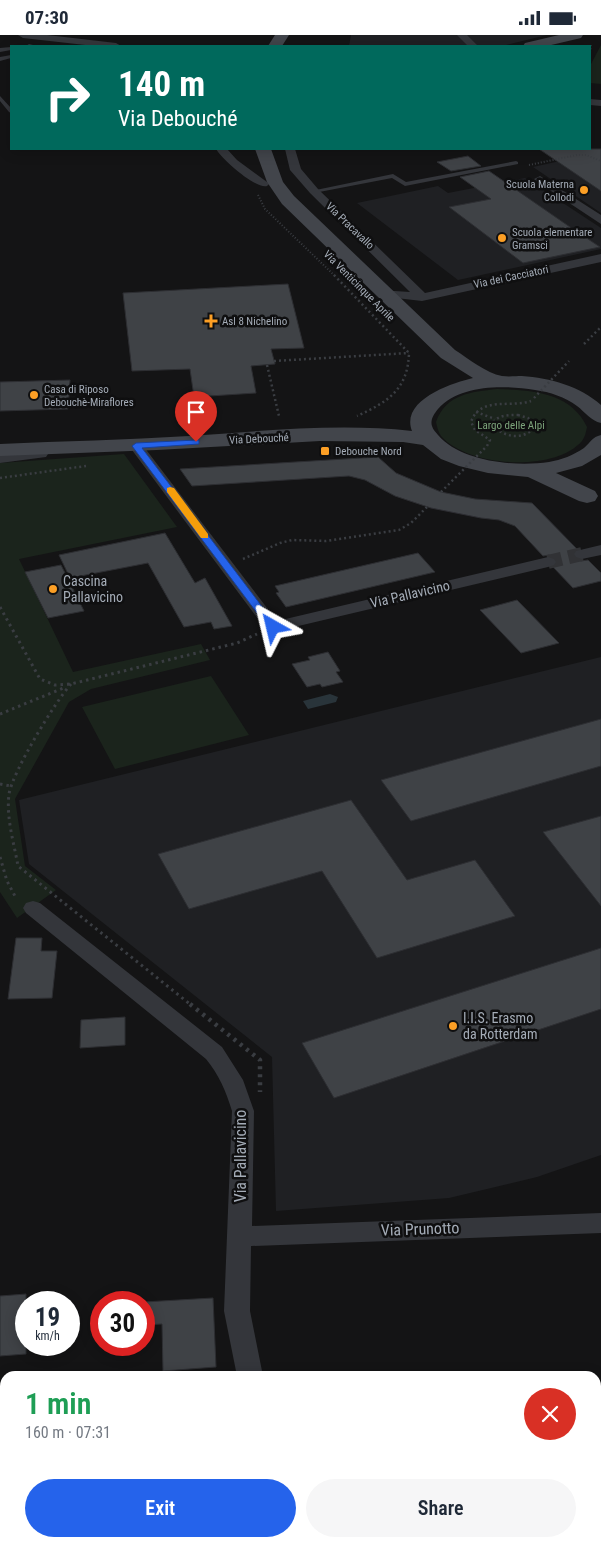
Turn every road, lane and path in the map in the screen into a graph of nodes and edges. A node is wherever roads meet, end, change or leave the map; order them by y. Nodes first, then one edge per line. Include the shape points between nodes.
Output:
1 (23, 35) edge
2 (462, 35) edge
3 (576, 35) edge
4 (38, 36) edge
5 (0, 43) edge
6 (106, 45) edge
7 (471, 45) edge
8 (534, 45) edge
9 (0, 50) edge
10 (0, 98) edge
11 (10, 110) edge
12 (221, 150) edge
13 (250, 150) edge
14 (263, 150) edge
15 (290, 150) edge
16 (601, 161) edge
17 (516, 163) joint
18 (540, 179) dead end
19 (263, 184) junction
20 (314, 191) junction
21 (601, 219) edge
22 (601, 258) edge
23 (383, 293) junction
24 (422, 297) junction
25 (406, 315) junction
26 (601, 327) edge
27 (584, 344) dead end
28 (274, 361) dead end
29 (569, 361) dead end
30 (267, 365) dead end
31 (496, 381) junction
32 (445, 393) junction
33 (598, 410) edge
34 (476, 412) junction
35 (279, 416) dead end
36 (421, 418) junction
37 (495, 419) junction
38 (345, 426) junction
39 (430, 439) junction
40 (601, 441) edge
41 (136, 446) junction
42 (89, 448) junction
43 (0, 450) edge
44 (0, 457) edge
45 (575, 461) junction
46 (531, 470) junction
47 (441, 492) dead end
48 (594, 503) edge
49 (427, 507) dead end
50 (601, 550) edge
51 (582, 554) tunnel mouth
52 (548, 562) tunnel mouth
53 (225, 563) junction
54 (0, 607) edge
55 (273, 627) junction
56 (71, 684) junction
57 (66, 687) junction
58 (0, 714) edge
59 (0, 784) edge
60 (11, 786) junction
61 (9, 807) dead end
62 (0, 857) edge
63 (33, 908) joint
64 (601, 1223) edge
65 (240, 1236) junction
66 (249, 1371) edge

1 - 4 street
2 - 7 street
3 - 8 main road
4 - 6 street
5 - 9 lane via 3,45
10 - 11 lane
12 - 19 street, Via Venticinque Aprile
13 - 19 main road, Via Venticinque Aprile via 252,162
14 - 23 main road, Via Venticinque Aprile via 275,182 288,201
15 - 20 street, Via Pracavallo via 296,170
16 - 17 path via 581,155 527,165
17 - 20 lane via 405,184 393,176
18 - 21 street
19 - 32 main road, Via Venticinque Aprile via 278,206 430,356 438,366
20 - 24 street, Via Pracavallo
22 - 24 street, Via dei Cacciatori
23 - 24 street, Via Venticinque Aprile
23 - 25 main road, Via Venticinque Aprile
24 - 25 street, Via Venticinque Aprile
25 - 31 main road, Via Venticinque Aprile via 459,362
26 - 27 path
28 - 38 path via 409,353 410,366 400,389 390,399
29 - 34 path, bridge via 530,403 503,402
30 - 35 path
31 - 32 main road via 466,385
31 - 33 main road via 549,386
32 - 36 main road via 432,402
34 - 37 path
34 - 47 path, bridge via 471,418 472,426 490,440
36 - 38 main road, Via Debouché
36 - 39 main road via 421,425
37 - 37 path via 504,415 525,417 536,426 525,435 508,435 495,429 492,424
38 - 39 main road, Via Debouché
38 - 41 main road, Via Debouché
39 - 46 main road via 446,452 469,463 498,469
40 - 45 main road via 598,447
41 - 42 main road, Via Debouché
41 - 53 street
42 - 43 main road, Via Debouché
42 - 44 main road, Via Debouché
45 - 46 main road
45 - 48 main road via 576,476
46 - 48 main road
49 - 53 path via 407,527 326,541 292,540
50 - 51 street
52 - 55 street, Via Pallavicino
53 - 55 street
54 - 56 path via 40,679 55,685
55 - 56 path via 236,643
56 - 57 path
57 - 58 path
57 - 60 path
59 - 60 path
60 - 61 path
62 - 63 path via 7,881 20,906
63 - 65 street, Via Pallavicino via 214,1053 227,1068 238,1089 243,1111
64 - 65 street, Via Prunotto
65 - 66 street, Via Pallavicino via 237,1311

